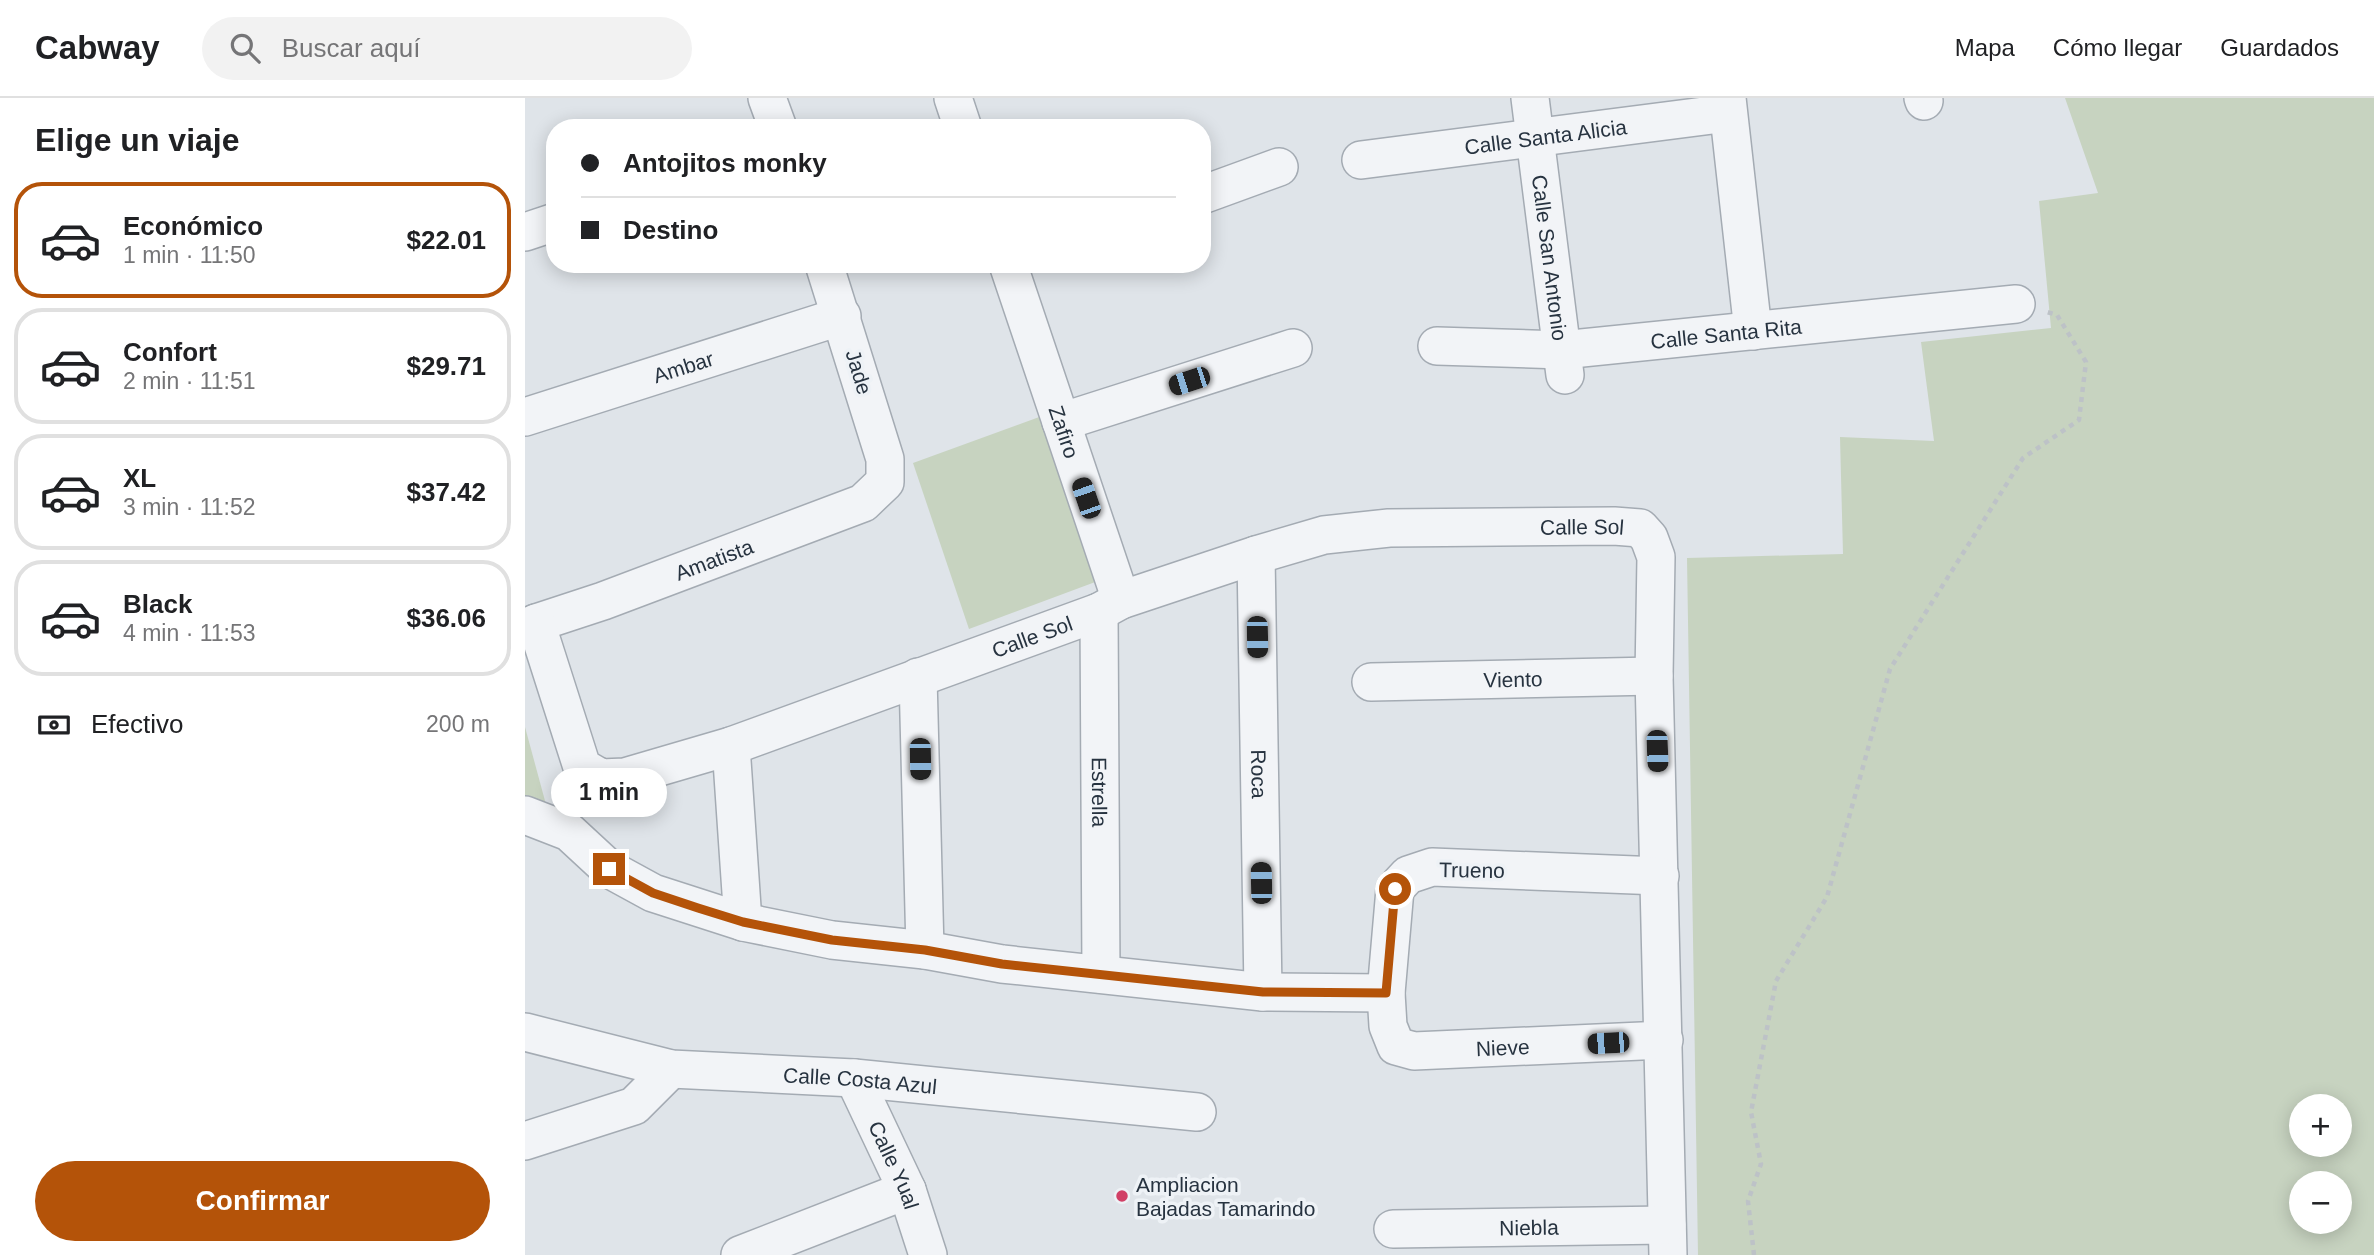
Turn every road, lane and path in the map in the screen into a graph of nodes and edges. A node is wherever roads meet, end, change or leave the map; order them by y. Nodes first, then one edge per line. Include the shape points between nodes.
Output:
1 (767, 98) edge
2 (953, 98) edge
3 (1531, 98) edge
4 (1728, 106) edge
5 (775, 119) edge
6 (960, 119) edge
7 (1534, 139) junction
8 (1361, 160) dead end
9 (1279, 167) dead end
10 (1211, 192) edge
11 (546, 225) edge
12 (525, 232) edge
13 (827, 273) edge
14 (1012, 273) edge
15 (2015, 304) joint
16 (842, 316) junction
17 (1753, 331) junction
18 (1437, 346) dead end
19 (1293, 348) dead end
20 (1564, 363) junction
21 (525, 417) edge
22 (1061, 422) junction
23 (885, 482) joint
24 (1256, 555) junction
25 (1110, 606) junction
26 (530, 626) edge
27 (1654, 676) junction
28 (918, 677) junction
29 (1371, 682) dead end
30 (731, 746) junction
31 (525, 815) edge
32 (1660, 876) junction
33 (743, 922) junction
34 (925, 950) junction
35 (1101, 974) junction
36 (1263, 992) junction
37 (1386, 993) junction
38 (525, 1032) edge
39 (1664, 1040) junction
40 (671, 1069) junction
41 (854, 1078) junction
42 (1197, 1112) dead end
43 (525, 1141) edge
44 (907, 1190) junction
45 (1393, 1229) dead end
46 (1667, 1240) edge
47 (740, 1255) edge
48 (928, 1255) edge
49 (1754, 1255) edge

1 - 5 street
2 - 6 street
3 - 7 street, Calle San Antonio
4 - 7 street, Calle Santa Alicia
4 - 17 street
7 - 8 street, Calle Santa Alicia
7 - 20 street, Calle San Antonio
9 - 10 street
11 - 12 street
13 - 16 street, Jade
14 - 22 street, Zafiro
15 - 17 street, Calle Santa Rita
15 - 49 path via 2057,315 2086,362 2079,420 2023,457 1890,669 1826,897 1776,981 1751,1112 1761,1164 1748,1201
16 - 21 street, Ambar
16 - 23 street, Jade via 885,459
17 - 20 street, Calle Santa Rita
18 - 20 street, Calle Santa Rita
19 - 22 street
22 - 25 street, Zafiro
23 - 26 street, Amatista via 863,503
24 - 25 street, Calle Sol
24 - 27 street, Calle Sol via 1324,536 1389,528 1640,528 1656,557
24 - 36 street, Roca
25 - 28 street, Calle Sol
25 - 35 street, Estrella
26 - 30 street, Calle Sol via 582,767 600,778 625,777
27 - 29 street, Viento
27 - 32 street
28 - 30 street, Calle Sol
28 - 34 street
30 - 33 street
31 - 33 street via 569,832 609,869 653,893
32 - 37 street, Trueno via 1432,867 1408,875 1395,889
32 - 39 street
33 - 34 street via 832,940
34 - 35 street
35 - 36 street
36 - 37 street
37 - 39 street, Nieve via 1388,1026 1396,1046 1414,1051
38 - 40 street, Calle Costa Azul
39 - 46 street
40 - 41 street, Calle Costa Azul
40 - 43 street via 634,1106
41 - 42 street, Calle Costa Azul
41 - 44 street, Calle Yual
44 - 47 street
44 - 48 street, Calle Yual
45 - 46 street, Niebla

